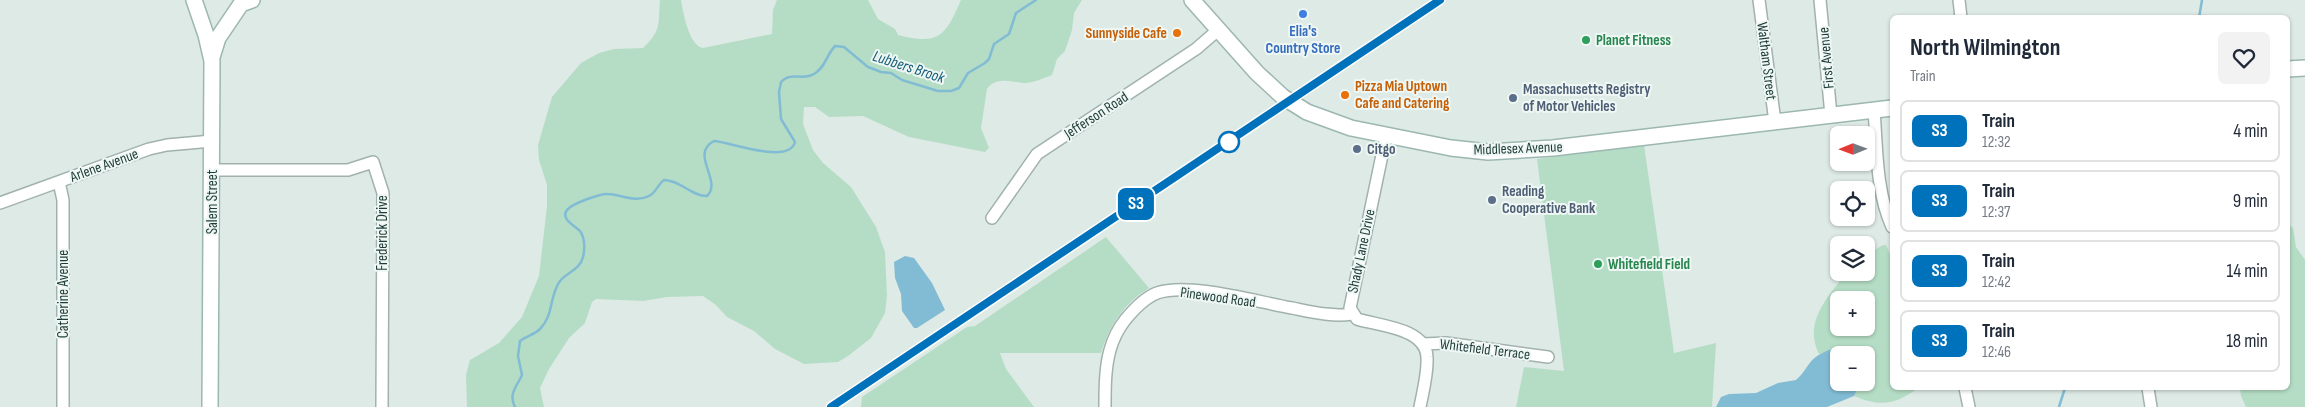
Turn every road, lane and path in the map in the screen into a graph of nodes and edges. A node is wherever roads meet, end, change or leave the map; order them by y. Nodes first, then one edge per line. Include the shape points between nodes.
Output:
1 (194, 0) edge
2 (1192, 0) edge
3 (1759, 0) edge
4 (1820, 0) edge
5 (1959, 0) edge
6 (241, 1) edge
7 (1961, 15) edge
8 (1218, 30) junction
9 (212, 61) junction
10 (2305, 68) edge
11 (2290, 69) edge
12 (1890, 108) edge
13 (1874, 110) junction
14 (1831, 115) junction
15 (1775, 122) junction
16 (1386, 136) junction
17 (212, 141) junction
18 (212, 170) junction
19 (59, 182) junction
20 (0, 203) edge
21 (992, 218) dead end
22 (1890, 222) edge
23 (1352, 314) junction
24 (1424, 344) junction
25 (1548, 357) dead end
26 (1965, 390) edge
27 (2148, 390) edge
28 (64, 407) edge
29 (210, 407) edge
30 (382, 407) edge
31 (1105, 407) edge
32 (1420, 407) edge
33 (1969, 407) edge
34 (2151, 407) edge

1 - 9 main road, Salem Street
2 - 8 main road, Middlesex Avenue
3 - 15 street, Waltham Street
4 - 14 street, First Avenue
5 - 7 street
6 - 9 main road via 218,38
8 - 16 main road, Middlesex Avenue via 1268,84 1297,106 1343,126
8 - 21 street, Jefferson Road via 1196,49 1037,154
9 - 17 main road, Salem Street
10 - 11 main road
12 - 13 main road, Middlesex Avenue
13 - 14 main road, Middlesex Avenue
13 - 22 street via 1880,188
14 - 15 main road, Middlesex Avenue
15 - 16 main road, Middlesex Avenue via 1508,152 1460,149
16 - 23 street, Shady Lane Drive via 1350,301
17 - 18 main road, Salem Street
17 - 19 street, Arlene Avenue via 149,149
18 - 29 main road, Salem Street
18 - 30 street, Frederick Drive via 346,170 373,162 383,193
19 - 20 street, Arlene Avenue
19 - 28 street, Catherine Avenue via 63,200
23 - 24 street, Shady Lane Drive via 1357,319 1412,335
23 - 31 street, Pinewood Road via 1315,313 1190,290 1155,294 1131,312 1112,342
24 - 25 street, Whitefield Terrace via 1446,343
24 - 32 street via 1427,362
26 - 33 street
27 - 34 street

